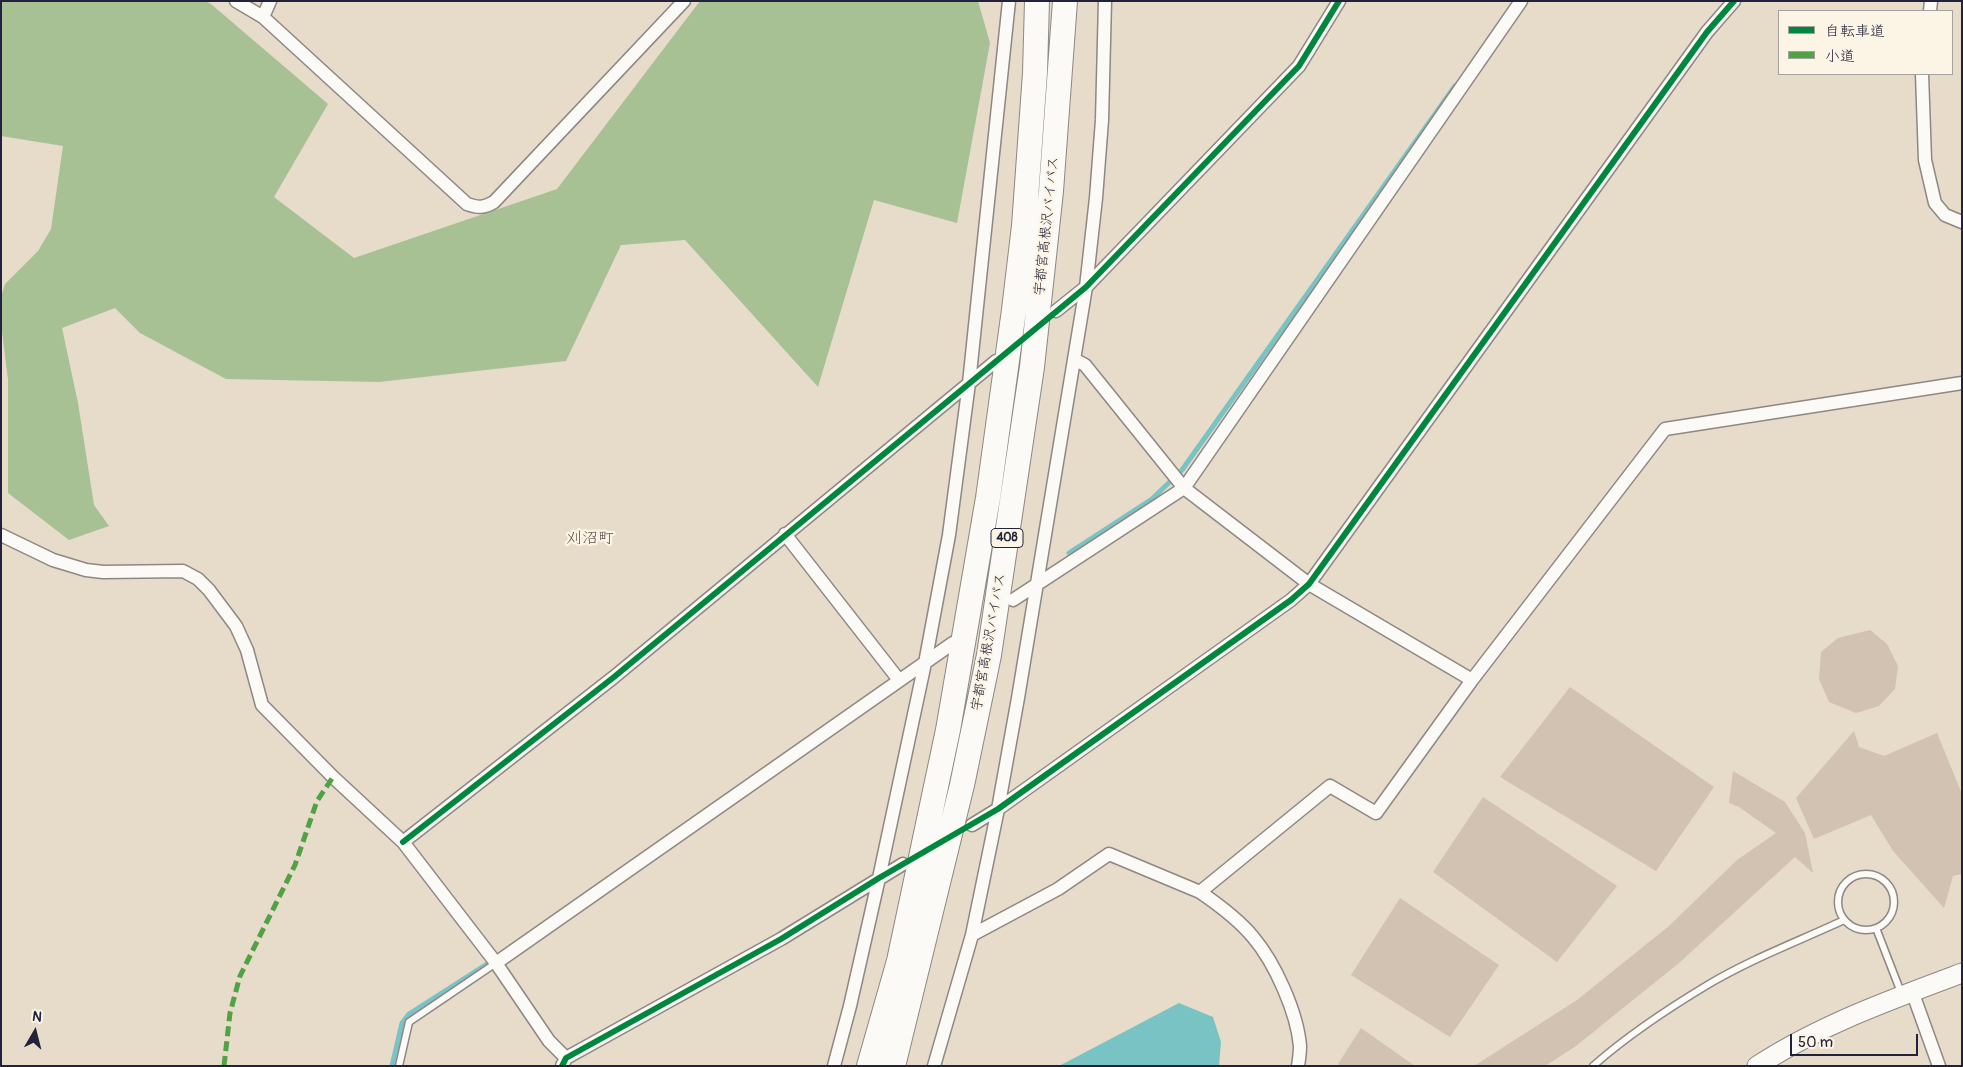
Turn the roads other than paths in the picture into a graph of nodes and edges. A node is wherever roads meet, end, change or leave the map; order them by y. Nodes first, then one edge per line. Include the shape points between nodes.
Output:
1 (236, 1) edge
2 (270, 1) edge
3 (684, 1) edge
4 (1009, 1) edge
5 (1037, 1) edge
6 (1065, 1) edge
7 (1106, 1) edge
8 (1340, 1) edge
9 (1521, 1) edge
10 (1734, 1) edge
11 (263, 18) junction
12 (1922, 75) edge
13 (1962, 222) edge
14 (1086, 287) junction
15 (1056, 311) dead end
16 (1074, 359) junction
17 (996, 361) dead end
18 (969, 383) junction
19 (1962, 383) edge
20 (1184, 488) junction
21 (785, 534) junction
22 (1, 535) edge
23 (1036, 583) junction
24 (1309, 584) junction
25 (1013, 600) dead end
26 (952, 643) dead end
27 (925, 662) junction
28 (899, 680) junction
29 (1472, 680) junction
30 (998, 809) junction
31 (972, 824) dead end
32 (403, 842) junction
33 (903, 864) dead end
34 (879, 878) junction
35 (1200, 892) junction
36 (1844, 920) junction
37 (1876, 928) junction
38 (972, 935) junction
39 (496, 963) junction
40 (1962, 972) edge
41 (1907, 993) junction
42 (564, 1062) edge
43 (398, 1066) edge
44 (834, 1066) edge
45 (869, 1066) edge
46 (893, 1066) edge
47 (934, 1066) edge
48 (1298, 1066) edge
49 (1594, 1066) edge
50 (1758, 1066) edge
51 (1939, 1066) edge

1 - 11 street
2 - 11 street
3 - 11 street via 485,208 475,207 459,197
4 - 18 street
5 - 45 highway, 宇都宮高根沢バイパス / 408 via 1024,226 988,498 946,739 899,961
6 - 46 highway, 宇都宮高根沢バイパス / 408 via 1051,191 1032,367 989,656 962,785
7 - 14 street via 1102,120
8 - 14 street via 1299,66
9 - 20 street
10 - 24 street via 1707,32
12 - 13 street via 1925,160 1935,203 1945,215
14 - 15 street
14 - 16 street
16 - 20 street via 1085,365
16 - 23 street
17 - 18 street
18 - 21 street
18 - 27 street via 949,535
19 - 29 street via 1665,429
20 - 23 street
20 - 24 street
21 - 28 street
21 - 32 street via 614,677
22 - 32 street via 53,560 86,570 183,570 198,579 236,626 247,650 262,705
23 - 25 street
23 - 30 street
24 - 29 street
24 - 30 street
26 - 27 street
27 - 28 street
27 - 34 street
28 - 39 street
29 - 35 street via 1376,813 1330,786
30 - 31 street
30 - 38 street
32 - 39 street
33 - 34 street
34 - 42 street via 781,939
34 - 44 street
35 - 38 street via 1109,854 1058,889
35 - 48 street via 1253,936 1276,971 1290,1006 1300,1046
36 - 37 lane via 1854,928
36 - 37 lane via 1838,906 1843,885 1853,876 1874,874 1892,886 1895,897 1890,917
36 - 49 lane via 1710,983 1641,1029
37 - 41 lane
38 - 47 street
39 - 42 street
39 - 43 lane via 409,1022
40 - 41 street
41 - 50 street via 1806,1038
41 - 51 street

